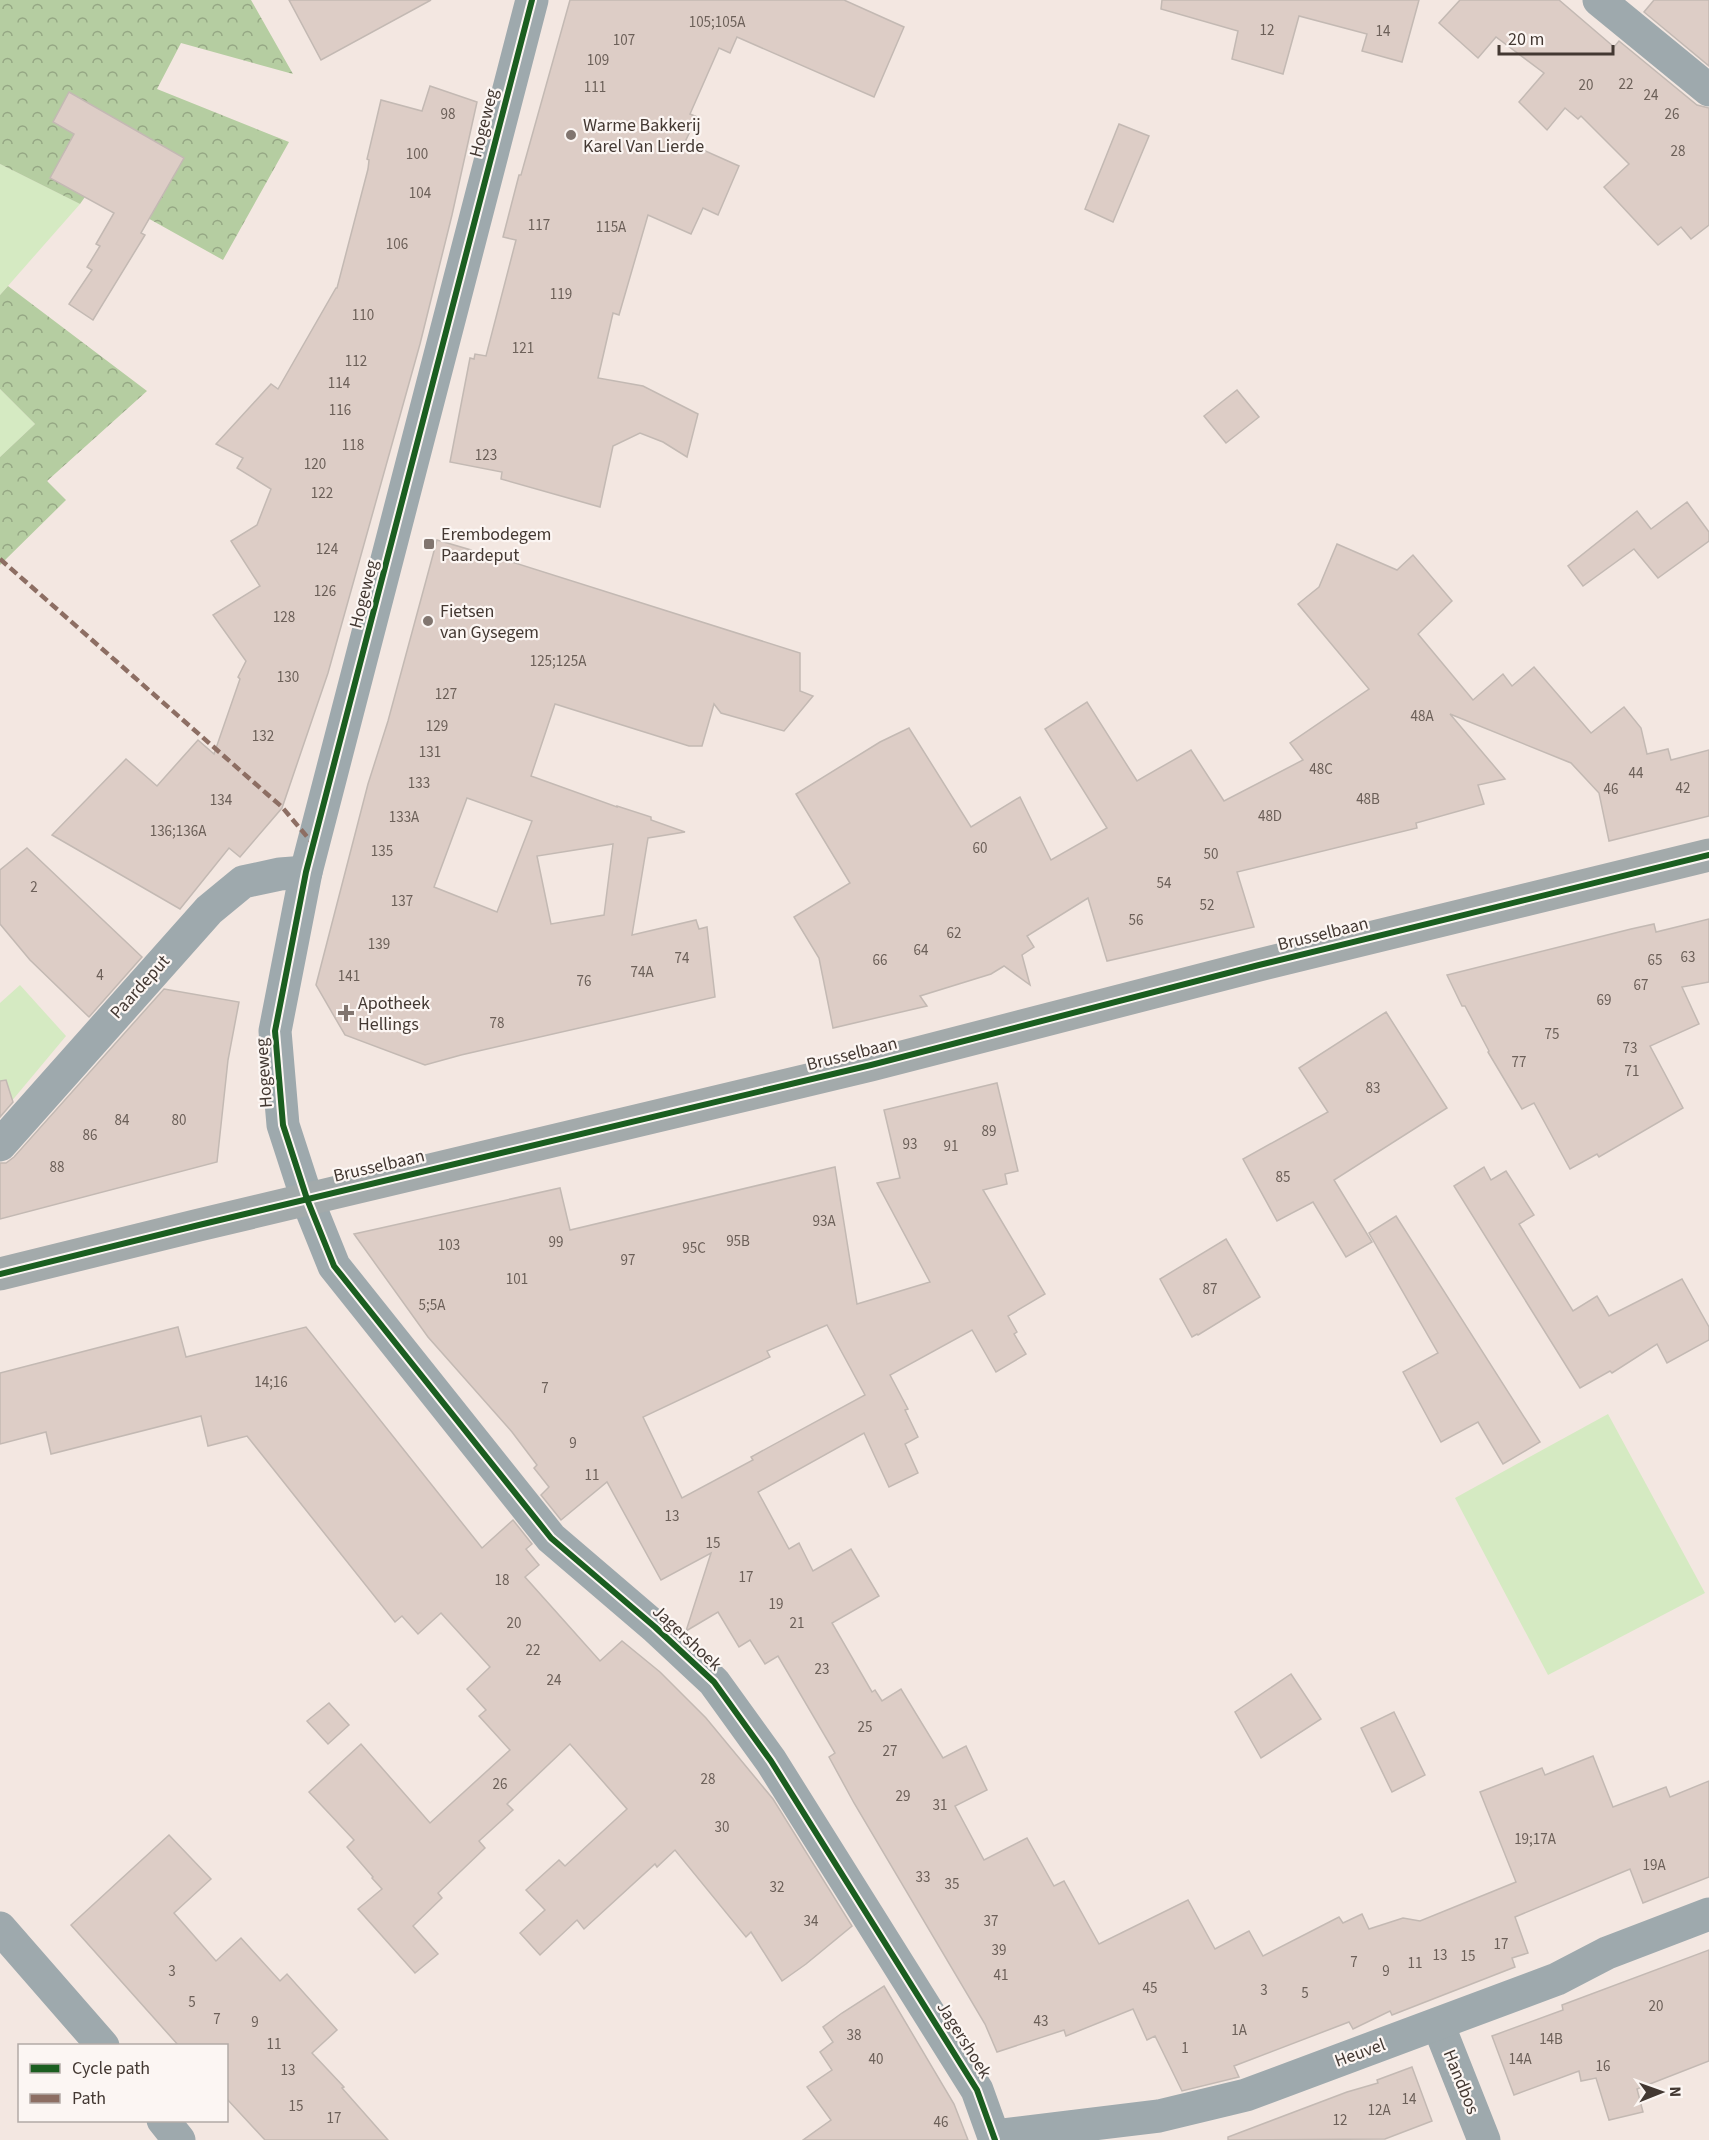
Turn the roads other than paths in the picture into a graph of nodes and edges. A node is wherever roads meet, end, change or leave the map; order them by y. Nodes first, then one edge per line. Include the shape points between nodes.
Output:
1 (532, 0) edge
2 (1599, 0) edge
3 (1709, 90) edge
4 (1709, 855) edge
5 (306, 872) junction
6 (0, 1145) edge
7 (307, 1199) junction
8 (0, 1274) edge
9 (1709, 1914) edge
10 (0, 1928) edge
11 (1438, 2024) junction
12 (101, 2044) edge
13 (164, 2122) edge
14 (995, 2138) edge
15 (179, 2140) edge
16 (1484, 2140) edge

1 - 5 street, Hogeweg
2 - 3 street
4 - 7 main road, Brusselbaan via 860,1068
5 - 6 street, Paardeput via 243,882 209,910
5 - 7 street, Hogeweg via 275,1031 283,1125
7 - 8 main road, Brusselbaan
7 - 14 street, Jagershoek via 334,1266 551,1538 714,1682 771,1761 977,2090
9 - 11 street, Heuvel
10 - 12 street
11 - 14 street, Heuvel via 1246,2094 1159,2116
11 - 16 street, Handbos
13 - 15 street

